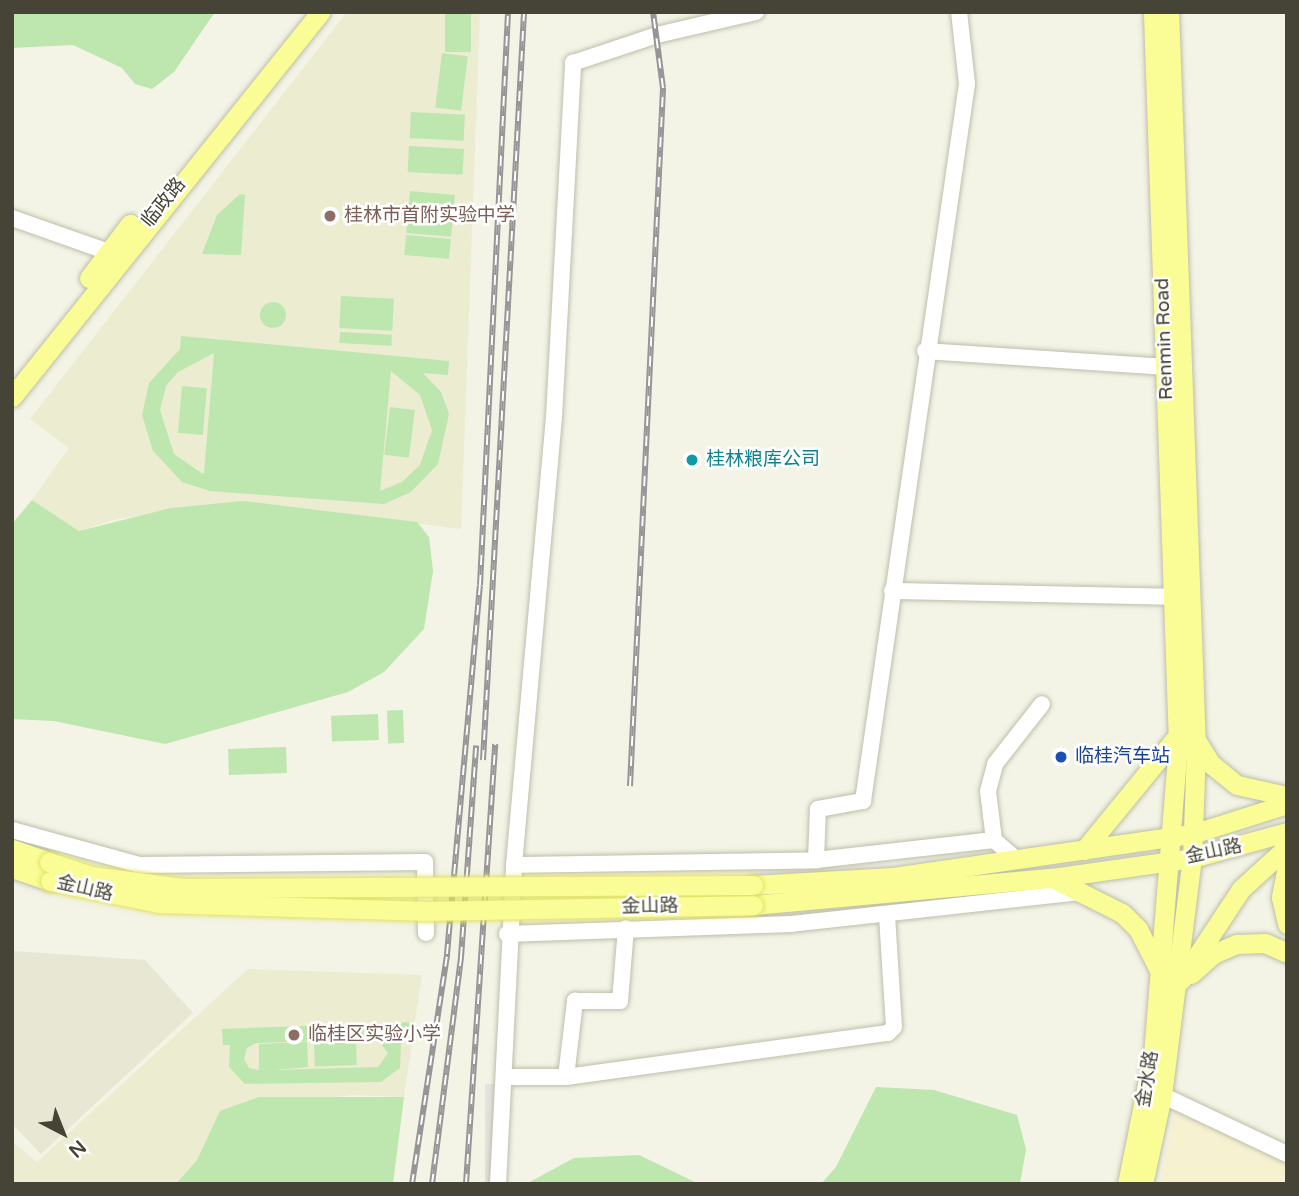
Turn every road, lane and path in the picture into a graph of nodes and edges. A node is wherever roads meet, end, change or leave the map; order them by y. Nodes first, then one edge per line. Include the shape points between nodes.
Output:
1 (304, 12) edge
2 (320, 12) edge
3 (756, 12) edge
4 (959, 12) edge
5 (1153, 12) edge
6 (1169, 12) edge
7 (12, 218) edge
8 (115, 254) junction
9 (925, 351) junction
10 (1166, 367) junction
11 (12, 380) edge
12 (12, 397) edge
13 (892, 591) junction
14 (1175, 597) junction
15 (1186, 665) junction
16 (1042, 704) dead end
17 (1187, 737) junction
18 (1287, 796) edge
19 (1287, 804) edge
20 (12, 830) edge
21 (1287, 832) edge
22 (1172, 835) junction
23 (1192, 835) junction
24 (994, 840) junction
25 (1287, 847) edge
26 (12, 849) edge
27 (1084, 850) junction
28 (1192, 858) junction
29 (1016, 859) junction
30 (816, 860) junction
31 (1170, 860) junction
32 (514, 865) junction
33 (1287, 866) edge
34 (12, 867) edge
35 (49, 872) junction
36 (1052, 878) junction
37 (1081, 892) junction
38 (887, 916) junction
39 (1287, 925) edge
40 (626, 928) junction
41 (426, 933) dead end
42 (508, 934) junction
43 (1287, 953) edge
44 (1161, 973) junction
45 (1174, 997) junction
46 (566, 1076) junction
47 (504, 1077) junction
48 (1162, 1095) junction
49 (1287, 1154) edge
50 (498, 1184) edge
51 (1127, 1184) edge
52 (1143, 1184) edge

1 - 8 main road, 临政路
2 - 8 main road, 临政路
3 - 32 street via 573,63 554,418
4 - 9 street via 967,84
5 - 10 main road, Renmin Road
6 - 15 main road, Renmin Road
7 - 8 street
8 - 11 main road, 临政路
8 - 12 main road, 临政路
9 - 10 street
9 - 13 street
10 - 14 main road, Renmin Road
13 - 14 street
13 - 30 street via 863,801 818,809
14 - 15 main road, Renmin Road
15 - 17 main road
16 - 24 street via 995,764 988,791
17 - 18 main road via 1237,785
17 - 22 main road, 金水路
17 - 23 main road
17 - 27 main road
19 - 23 main road, 金山路
20 - 41 street via 140,865 425,862
21 - 28 main road, 金山路
22 - 23 main road, 金山路
22 - 27 main road, 金山路
22 - 31 main road, 金水路
23 - 28 main road
24 - 29 street
24 - 30 street
25 - 45 main road via 1241,889 1192,958
26 - 35 main road, 金山路
27 - 29 main road, 金山路
28 - 31 main road, 金山路
28 - 45 main road
29 - 35 main road, 金山路, bridge via 893,877 753,885 182,888
30 - 32 street
31 - 36 main road, 金山路
31 - 44 main road, 金水路
32 - 42 street
33 - 39 main road via 1281,897
34 - 35 main road, 金山路
35 - 36 main road, 金山路, bridge via 95,894 173,904 422,911 753,905
36 - 37 main road
37 - 38 street
37 - 44 main road via 1138,929
38 - 40 street
38 - 46 street via 894,1027 888,1033
40 - 42 street
40 - 46 street via 620,1000 575,1001
42 - 47 street
43 - 45 main road via 1265,943 1237,944 1203,961
44 - 51 main road, 金水路 via 1153,1055
45 - 48 main road
46 - 47 street
47 - 50 street
48 - 49 street
48 - 52 main road

